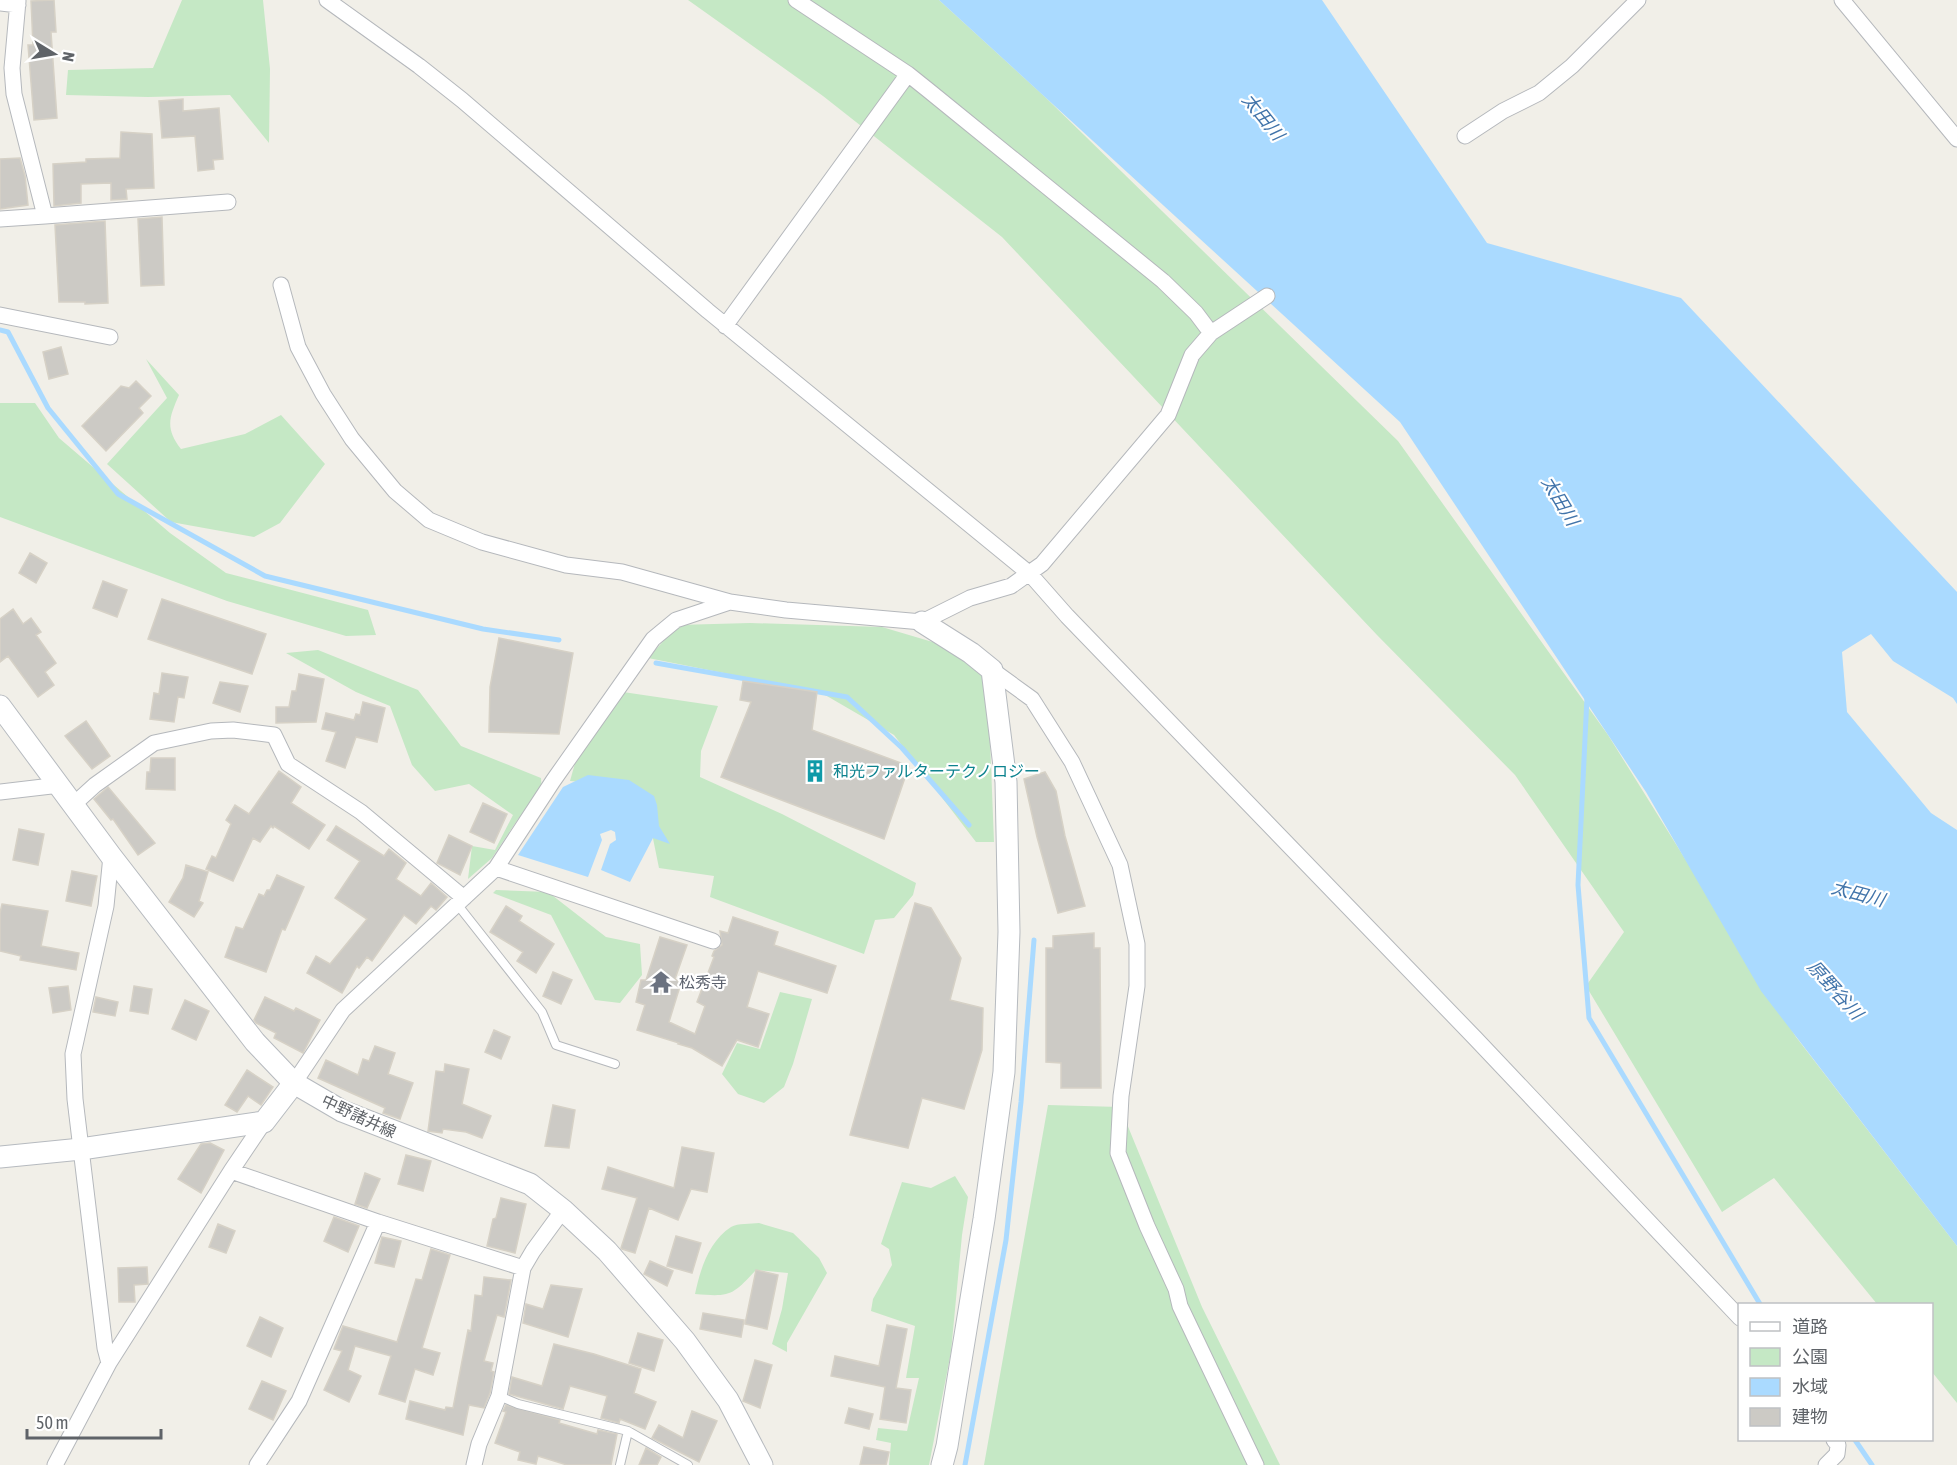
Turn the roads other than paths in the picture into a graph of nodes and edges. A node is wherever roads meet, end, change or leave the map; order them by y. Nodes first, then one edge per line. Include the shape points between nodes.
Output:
1 (327, 0) edge
2 (796, 0) edge
3 (1638, 0) edge
4 (1842, 0) edge
5 (0, 3) edge
6 (18, 3) edge
7 (908, 74) junction
8 (1465, 136) dead end
9 (1957, 139) edge
10 (228, 201) dead end
11 (45, 216) junction
12 (0, 219) edge
13 (281, 285) dead end
14 (1267, 296) dead end
15 (0, 315) edge
16 (725, 326) junction
17 (1211, 333) junction
18 (110, 337) dead end
19 (1030, 574) junction
20 (730, 602) junction
21 (922, 622) junction
22 (992, 670) junction
23 (0, 706) edge
24 (60, 785) junction
25 (0, 792) edge
26 (73, 805) junction
27 (111, 856) junction
28 (496, 868) junction
29 (460, 901) junction
30 (712, 941) dead end
31 (615, 1064) dead end
32 (294, 1083) junction
33 (264, 1122) junction
34 (81, 1149) junction
35 (0, 1157) edge
36 (231, 1171) junction
37 (563, 1210) junction
38 (378, 1222) junction
39 (523, 1268) junction
40 (1738, 1316) edge
41 (109, 1363) junction
42 (499, 1396) junction
43 (628, 1431) junction
44 (1835, 1441) edge
45 (55, 1465) edge
46 (257, 1465) edge
47 (474, 1465) edge
48 (620, 1465) edge
49 (688, 1465) edge
50 (762, 1465) edge
51 (942, 1465) edge
52 (1256, 1465) edge
53 (1826, 1465) edge

1 - 16 street via 462,100
2 - 7 street
3 - 8 street via 1539,93
4 - 9 street
5 - 6 street
6 - 11 street via 12,68 15,94
7 - 16 street
7 - 17 street via 1163,281
10 - 11 street
11 - 12 street
13 - 20 street via 298,346 323,394 352,439 395,491 429,520 482,542 566,565 622,572
14 - 17 street
15 - 18 street
16 - 19 street
17 - 19 street via 1192,355 1168,416 1069,534
19 - 21 street via 1011,586 970,598
19 - 40 street
20 - 21 street
20 - 28 street via 676,620 653,639
21 - 22 street
22 - 51 street via 1006,782 1009,932 1004,1072 984,1219
22 - 52 street via 1032,699 1072,762 1120,865 1137,944 1137,986 1121,1096 1118,1153 1180,1306
23 - 24 street, 中野諸井線
24 - 25 street
24 - 26 street, 中野諸井線
26 - 27 street, 中野諸井線
26 - 29 street via 154,743 211,731 274,735 288,764 361,812
27 - 32 street, 中野諸井線 via 255,1042
27 - 34 street via 105,906 73,1054
28 - 29 street
28 - 30 street
29 - 31 lane via 542,1012 556,1045
29 - 32 street via 344,1010
32 - 33 street
32 - 37 street, 中野諸井線 via 351,1115 530,1184
33 - 34 street
33 - 36 street
34 - 35 street
34 - 41 street
36 - 38 street
36 - 41 street
37 - 39 street
37 - 50 street, 中野諸井線 via 607,1251 685,1341 728,1400
38 - 39 street
38 - 46 street via 299,1401
39 - 42 street
41 - 45 street
42 - 43 lane
42 - 47 street
43 - 48 lane
43 - 49 lane
44 - 53 street via 1837,1454

